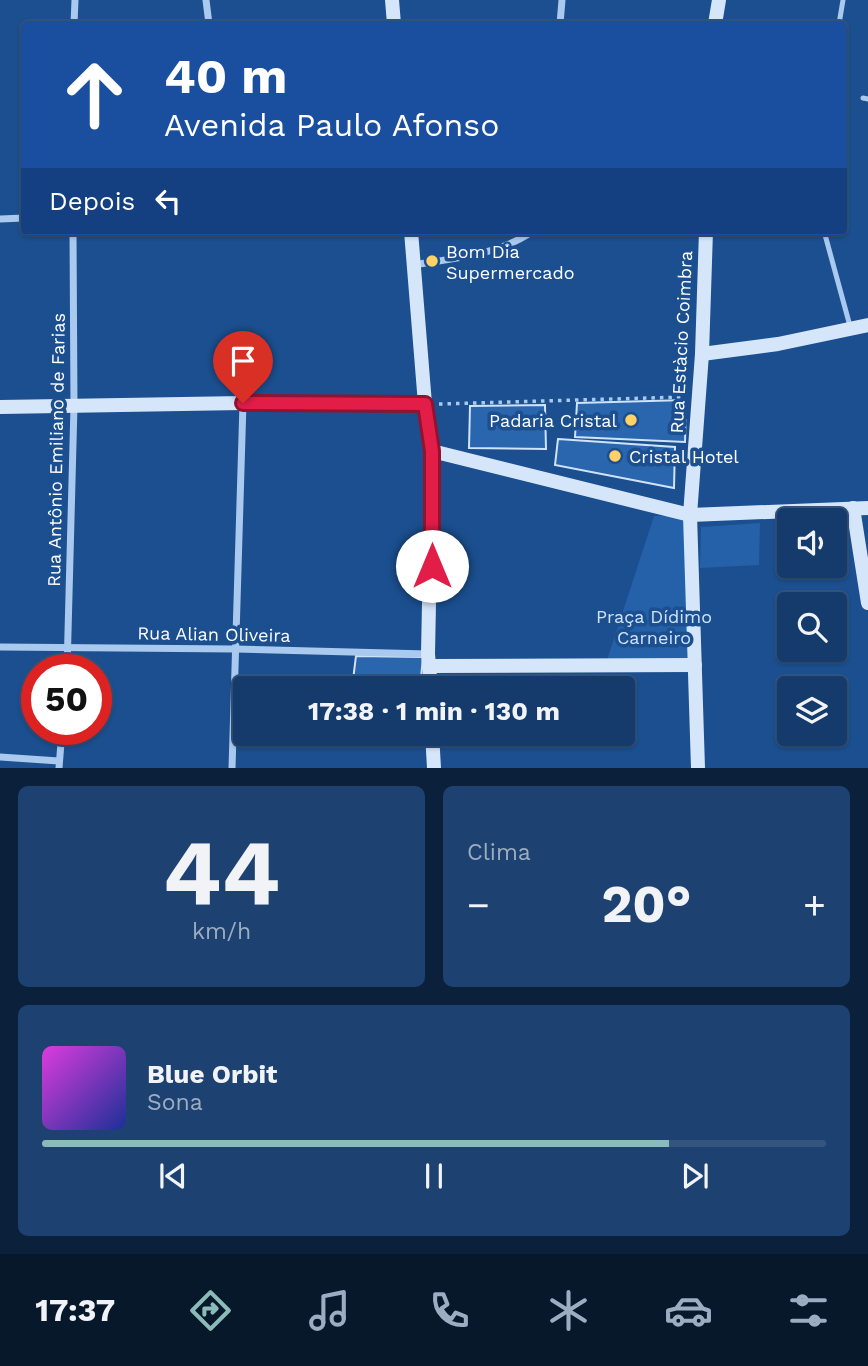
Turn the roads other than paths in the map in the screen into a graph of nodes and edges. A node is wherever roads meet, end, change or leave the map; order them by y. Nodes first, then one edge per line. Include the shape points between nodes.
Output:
1 (75, 0) edge
2 (206, 0) edge
3 (392, 0) edge
4 (562, 0) edge
5 (719, 0) edge
6 (843, 0) edge
7 (74, 21) edge
8 (209, 21) edge
9 (394, 21) edge
10 (560, 21) edge
11 (716, 21) edge
12 (840, 21) edge
13 (21, 218) edge
14 (0, 219) edge
15 (73, 235) edge
16 (411, 235) edge
17 (528, 235) edge
18 (706, 235) edge
19 (825, 235) edge
20 (414, 265) junction
21 (868, 325) edge
22 (850, 329) junction
23 (702, 354) junction
24 (243, 403) junction
25 (425, 404) junction
26 (74, 406) junction
27 (0, 407) edge
28 (432, 451) junction
29 (860, 508) edge
30 (690, 515) junction
31 (868, 603) edge
32 (0, 647) edge
33 (69, 649) junction
34 (235, 649) junction
35 (69, 654) edge
36 (429, 660) junction
37 (695, 665) junction
38 (430, 676) edge
39 (61, 745) edge
40 (433, 746) edge
41 (0, 757) edge
42 (59, 764) edge
43 (232, 768) edge
44 (434, 768) edge
45 (698, 768) edge

1 - 7 street
2 - 8 street
3 - 9 street
4 - 10 street
5 - 11 street
6 - 12 lane
13 - 14 street
15 - 26 street, Rua Antônio Emiliano de Farias
16 - 20 street
17 - 20 street via 492,251
18 - 23 street, Rua Estàcio Coimbra
19 - 22 lane
20 - 25 street
21 - 22 street
22 - 23 street
23 - 30 street, Rua Estàcio Coimbra
24 - 25 street
24 - 26 street
24 - 34 street
25 - 28 street
26 - 27 street
26 - 33 street, Rua Antônio Emiliano de Farias
28 - 30 street
28 - 36 street
29 - 30 street
29 - 31 street
30 - 37 street, Rua Estàcio Coimbra
32 - 33 street, Rua Alian Oliveira
33 - 34 street, Rua Alian Oliveira
33 - 35 street, Rua Antônio Emiliano de Farias
34 - 36 street, Rua Alian Oliveira
34 - 43 street
36 - 37 street
36 - 38 street
37 - 45 street, Rua Estàcio Coimbra
39 - 42 street
40 - 44 street
41 - 42 street

